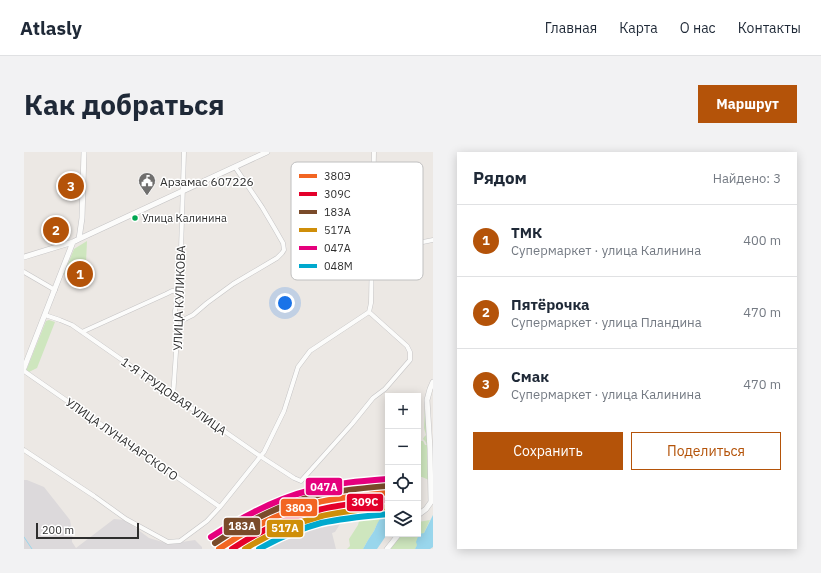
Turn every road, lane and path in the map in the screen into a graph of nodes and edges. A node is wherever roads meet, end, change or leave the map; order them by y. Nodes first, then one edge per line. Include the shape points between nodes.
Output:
1 (84, 152) edge
2 (184, 152) edge
3 (267, 152) edge
4 (374, 152) edge
5 (374, 162) edge
6 (236, 167) junction
7 (182, 191) junction
8 (79, 239) junction
9 (433, 240) edge
10 (73, 242) junction
11 (423, 242) edge
12 (24, 257) edge
13 (24, 272) edge
14 (371, 280) edge
15 (55, 290) junction
16 (178, 291) junction
17 (369, 312) junction
18 (44, 316) junction
19 (176, 320) junction
20 (82, 332) junction
21 (24, 368) edge
22 (24, 371) edge
23 (433, 382) edge
24 (174, 396) junction
25 (24, 450) edge
26 (260, 456) junction
27 (220, 507) junction
28 (421, 513) edge
29 (397, 537) edge
30 (387, 549) edge

1 - 8 street
2 - 7 street, УЛИЦА КУЛИКОВА
3 - 6 street
4 - 5 street
6 - 7 street
6 - 19 street via 276,229 284,250 277,258 233,284 193,315
7 - 8 street
7 - 16 street, УЛИЦА КУЛИКОВА
8 - 10 street
9 - 11 street
10 - 12 street
10 - 15 street
13 - 15 street
14 - 17 street
15 - 18 street
16 - 19 street, УЛИЦА КУЛИКОВА
16 - 20 street
17 - 26 street via 310,351 298,367 284,411
17 - 26 street, 1-Я ТРУДОВАЯ УЛИЦА via 407,346 410,360 385,390 373,398 301,481
18 - 20 street, 1-Я ТРУДОВАЯ УЛИЦА via 72,325
18 - 21 street
19 - 24 street, УЛИЦА КУЛИКОВА
20 - 24 street, 1-Я ТРУДОВАЯ УЛИЦА
22 - 27 street, УЛИЦА ЛУНАЧАРСКОГО
23 - 28 street via 427,400 430,502
24 - 26 street, 1-Я ТРУДОВАЯ УЛИЦА
25 - 27 street via 126,519 168,542 180,541 207,521
26 - 27 street
29 - 30 street

